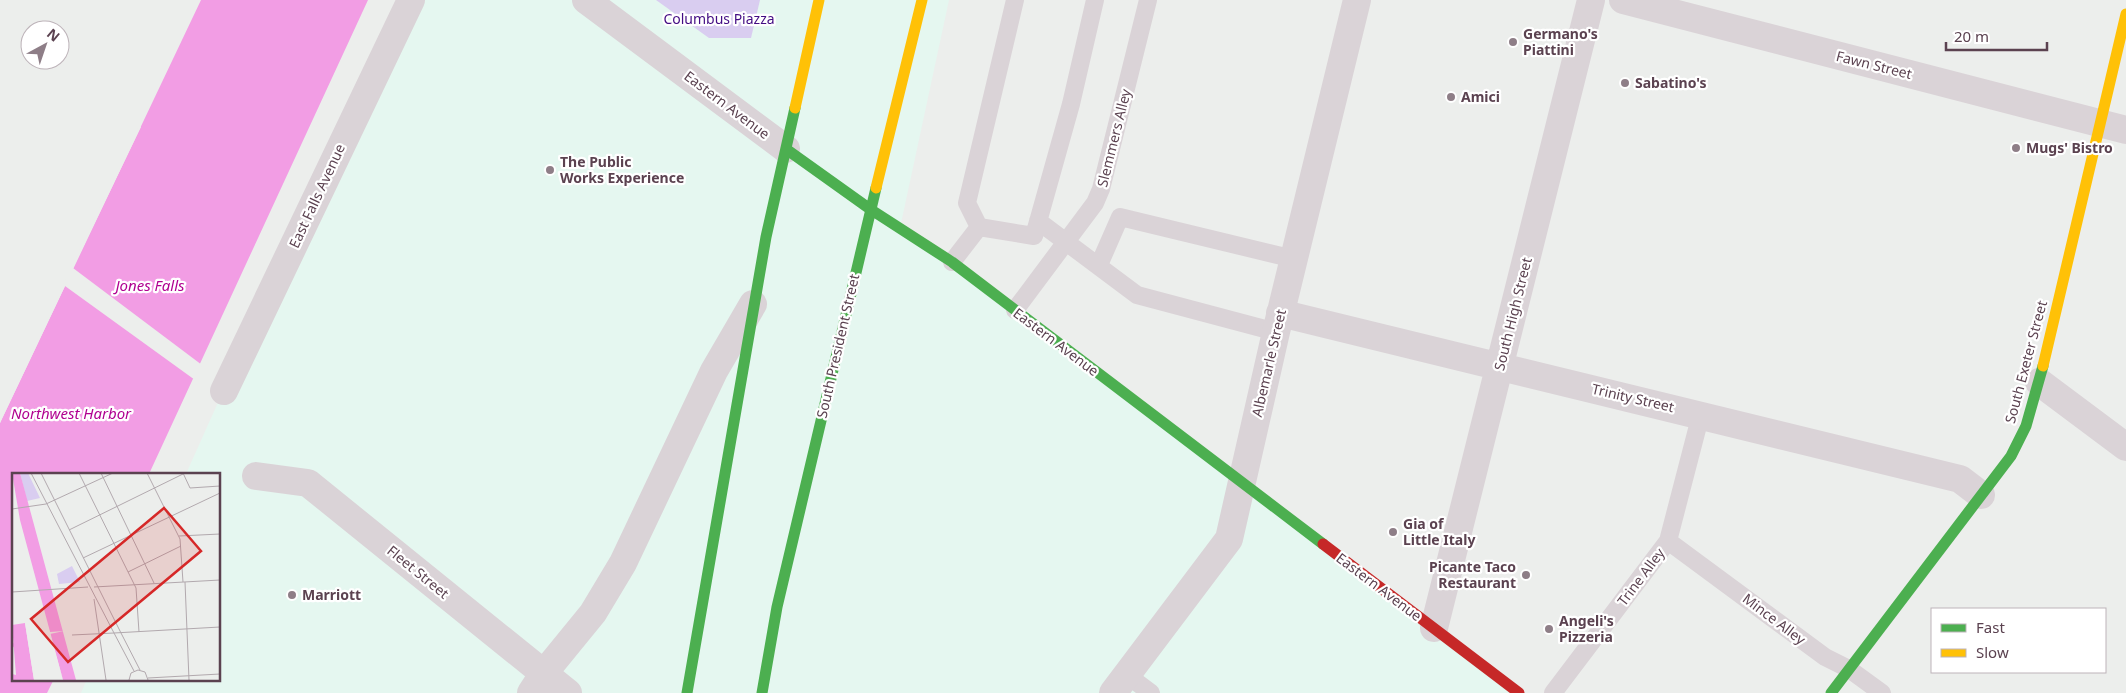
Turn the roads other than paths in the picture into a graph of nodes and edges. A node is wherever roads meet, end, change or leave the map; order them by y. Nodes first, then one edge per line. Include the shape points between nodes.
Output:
1 (411, 0) edge
2 (586, 0) edge
3 (819, 0) edge
4 (922, 0) edge
5 (1015, 0) edge
6 (1095, 0) edge
7 (1148, 0) edge
8 (1357, 0) edge
9 (1592, 0) edge
10 (1622, 0) edge
11 (2126, 14) edge
12 (2099, 123) junction
13 (2126, 130) edge
14 (786, 149) junction
15 (870, 209) junction
16 (1038, 221) junction
17 (979, 227) junction
18 (1066, 242) junction
19 (1294, 259) junction
20 (952, 262) junction
21 (1099, 265) junction
22 (754, 302) junction
23 (1015, 310) junction
24 (1278, 322) junction
25 (1500, 366) junction
26 (2039, 382) junction
27 (224, 391) dead end
28 (1701, 414) junction
29 (2126, 447) edge
30 (256, 476) dead end
31 (1241, 482) junction
32 (1981, 495) junction
33 (1668, 541) junction
34 (1434, 628) junction
35 (1849, 669) junction
36 (537, 683) edge
37 (1120, 684) edge
38 (568, 693) edge
39 (688, 693) edge
40 (762, 693) edge
41 (1151, 693) edge
42 (1519, 693) edge
43 (1553, 693) edge
44 (1831, 693) edge
45 (1882, 693) edge

1 - 27 street, East Falls Avenue
2 - 14 street, Eastern Avenue
3 - 14 main road
4 - 15 main road, South President Street
5 - 17 lane via 967,203
6 - 16 lane
7 - 18 lane, Slemmers Alley via 1101,189 1095,203
8 - 19 street, Albemarle Street
9 - 25 street, South High Street
10 - 12 street, Fawn Street
11 - 12 main road, South Exeter Street
12 - 13 street, Fawn Street
12 - 26 main road, South Exeter Street
14 - 15 main road, Eastern Avenue
14 - 22 main road
15 - 20 main road, Eastern Avenue
15 - 40 main road, South President Street via 777,607
16 - 17 lane via 1034,236
16 - 18 lane
17 - 20 lane
18 - 21 lane
18 - 23 lane, Slemmers Alley
19 - 21 lane via 1120,217
19 - 24 street, Albemarle Street
20 - 23 main road, Eastern Avenue
21 - 24 lane via 1137,295
22 - 36 street via 710,379 623,563 593,613
22 - 39 main road
23 - 31 main road, Eastern Avenue
24 - 25 street, Trinity Street
24 - 31 street, Albemarle Street
25 - 28 street, Trinity Street
25 - 34 street, South High Street
26 - 29 street
26 - 32 main road, South Exeter Street via 2028,421 2011,456
28 - 32 street, Trinity Street via 1960,479
28 - 33 lane, Trine Alley
30 - 36 street, Fleet Street via 308,484
31 - 34 main road, Eastern Avenue
31 - 37 street, Albemarle Street via 1229,539
32 - 35 main road, South Exeter Street
33 - 35 lane, Mince Alley via 1825,657
33 - 43 lane, Trine Alley
34 - 42 main road, Eastern Avenue
35 - 44 main road, South Exeter Street
35 - 45 lane, Mince Alley
36 - 38 street, Fleet Street
37 - 41 lane

